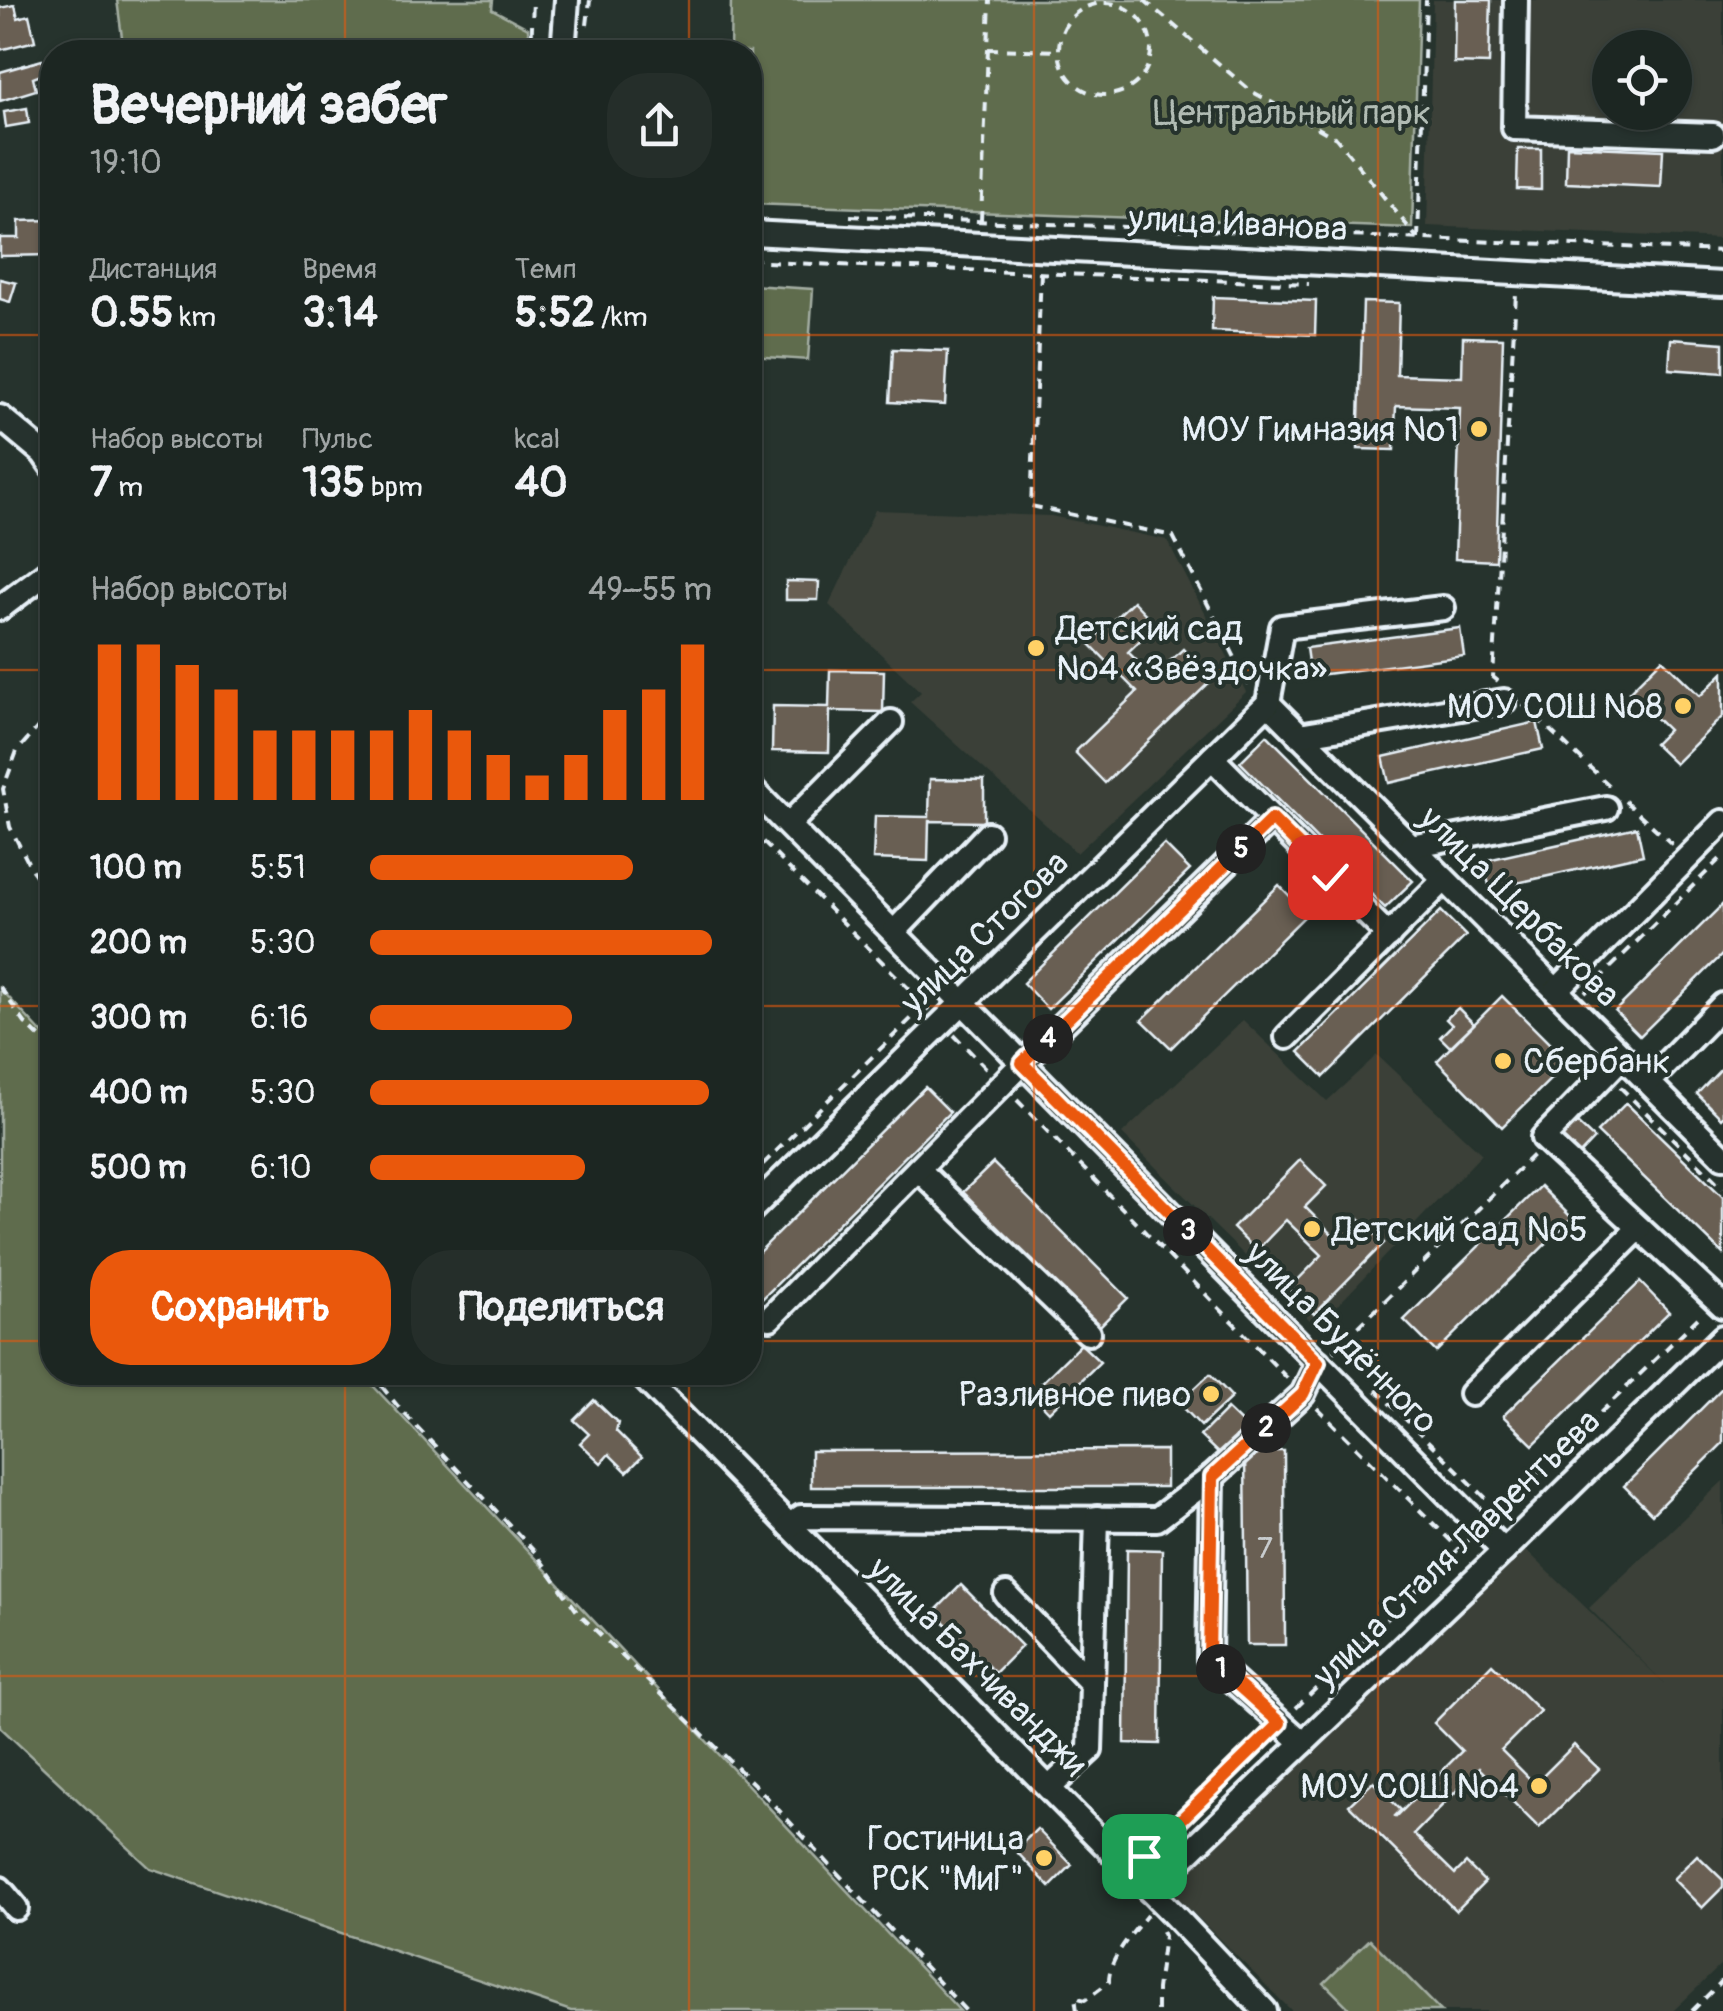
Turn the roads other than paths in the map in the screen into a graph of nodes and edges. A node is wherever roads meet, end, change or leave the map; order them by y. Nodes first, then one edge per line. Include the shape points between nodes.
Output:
1 (567, 0) edge
2 (1516, 0) edge
3 (564, 40) edge
4 (1713, 135) dead end
5 (762, 234) edge
6 (1723, 284) edge
7 (0, 417) edge
8 (40, 450) edge
9 (40, 578) edge
10 (0, 608) edge
11 (1443, 608) dead end
12 (1510, 698) road end
13 (1268, 703) junction
14 (891, 722) dead end
15 (1300, 735) junction
16 (1212, 758) junction
17 (762, 799) edge
18 (1606, 808) dead end
19 (1272, 819) junction
20 (788, 825) junction
21 (1722, 825) edge
22 (988, 834) dead end
23 (1411, 846) junction
24 (1444, 880) junction
25 (894, 932) junction
26 (1388, 936) junction
27 (1564, 998) junction
28 (962, 1002) junction
29 (1723, 1005) edge
30 (1287, 1037) dead end
31 (1622, 1056) junction
32 (1022, 1063) junction
33 (1648, 1082) junction
34 (1723, 1157) edge
35 (918, 1169) junction
36 (762, 1198) edge
37 (1640, 1228) junction
38 (1720, 1303) edge
39 (770, 1318) dead end
40 (1088, 1333) dead end
41 (1723, 1337) edge
42 (1318, 1362) junction
43 (651, 1385) edge
44 (1471, 1394) dead end
45 (1212, 1477) junction
46 (1096, 1518) junction
47 (790, 1526) junction
48 (1504, 1552) junction
49 (1006, 1594) dead end
50 (1092, 1684) junction
51 (1303, 1744) junction
52 (1049, 1788) junction
53 (0, 1889) edge
54 (1149, 1890) junction
55 (16, 1908) dead end
56 (1265, 2011) edge

1 - 3 street
2 - 4 street via 1514,128
5 - 6 street, улица Иванова
7 - 8 street
9 - 10 street
11 - 13 street via 1282,627
12 - 15 street
13 - 15 street, улица Щербакова
13 - 16 street, улица Стогова
14 - 20 street
15 - 23 street, улица Щербакова
16 - 19 street
16 - 28 street, улица Стогова
17 - 20 street, улица Будённого
18 - 23 street
19 - 26 street
19 - 32 street
20 - 25 street, улица Будённого
21 - 27 street
22 - 25 street
23 - 24 street, улица Щербакова
24 - 26 street
24 - 27 street, улица Щербакова
25 - 28 street, улица Будённого
26 - 30 street
27 - 31 street, улица Щербакова
28 - 32 street, улица Будённого
28 - 36 street, улица Стогова
29 - 33 street
31 - 33 street, улица Щербакова
31 - 37 street via 1543,1138
32 - 35 street
32 - 42 street, улица Будённого
33 - 34 street, улица Щербакова
35 - 39 street
35 - 40 street
37 - 38 street
37 - 44 street
41 - 48 street, улица Сталя Лаврентьева
42 - 45 street via 1303,1394
42 - 48 street, улица Будённого
43 - 47 street, улица Бахчиванджи
45 - 46 street via 1158,1519
45 - 51 street via 1209,1659
46 - 47 street via 802,1517
46 - 50 street
47 - 52 street, улица Бахчиванджи
48 - 51 street, улица Сталя Лаврентьева
49 - 50 street
50 - 52 street via 1090,1750
51 - 54 street, улица Сталя Лаврентьева
52 - 54 street, улица Бахчиванджи
53 - 55 street
54 - 56 street, улица Бахчиванджи

